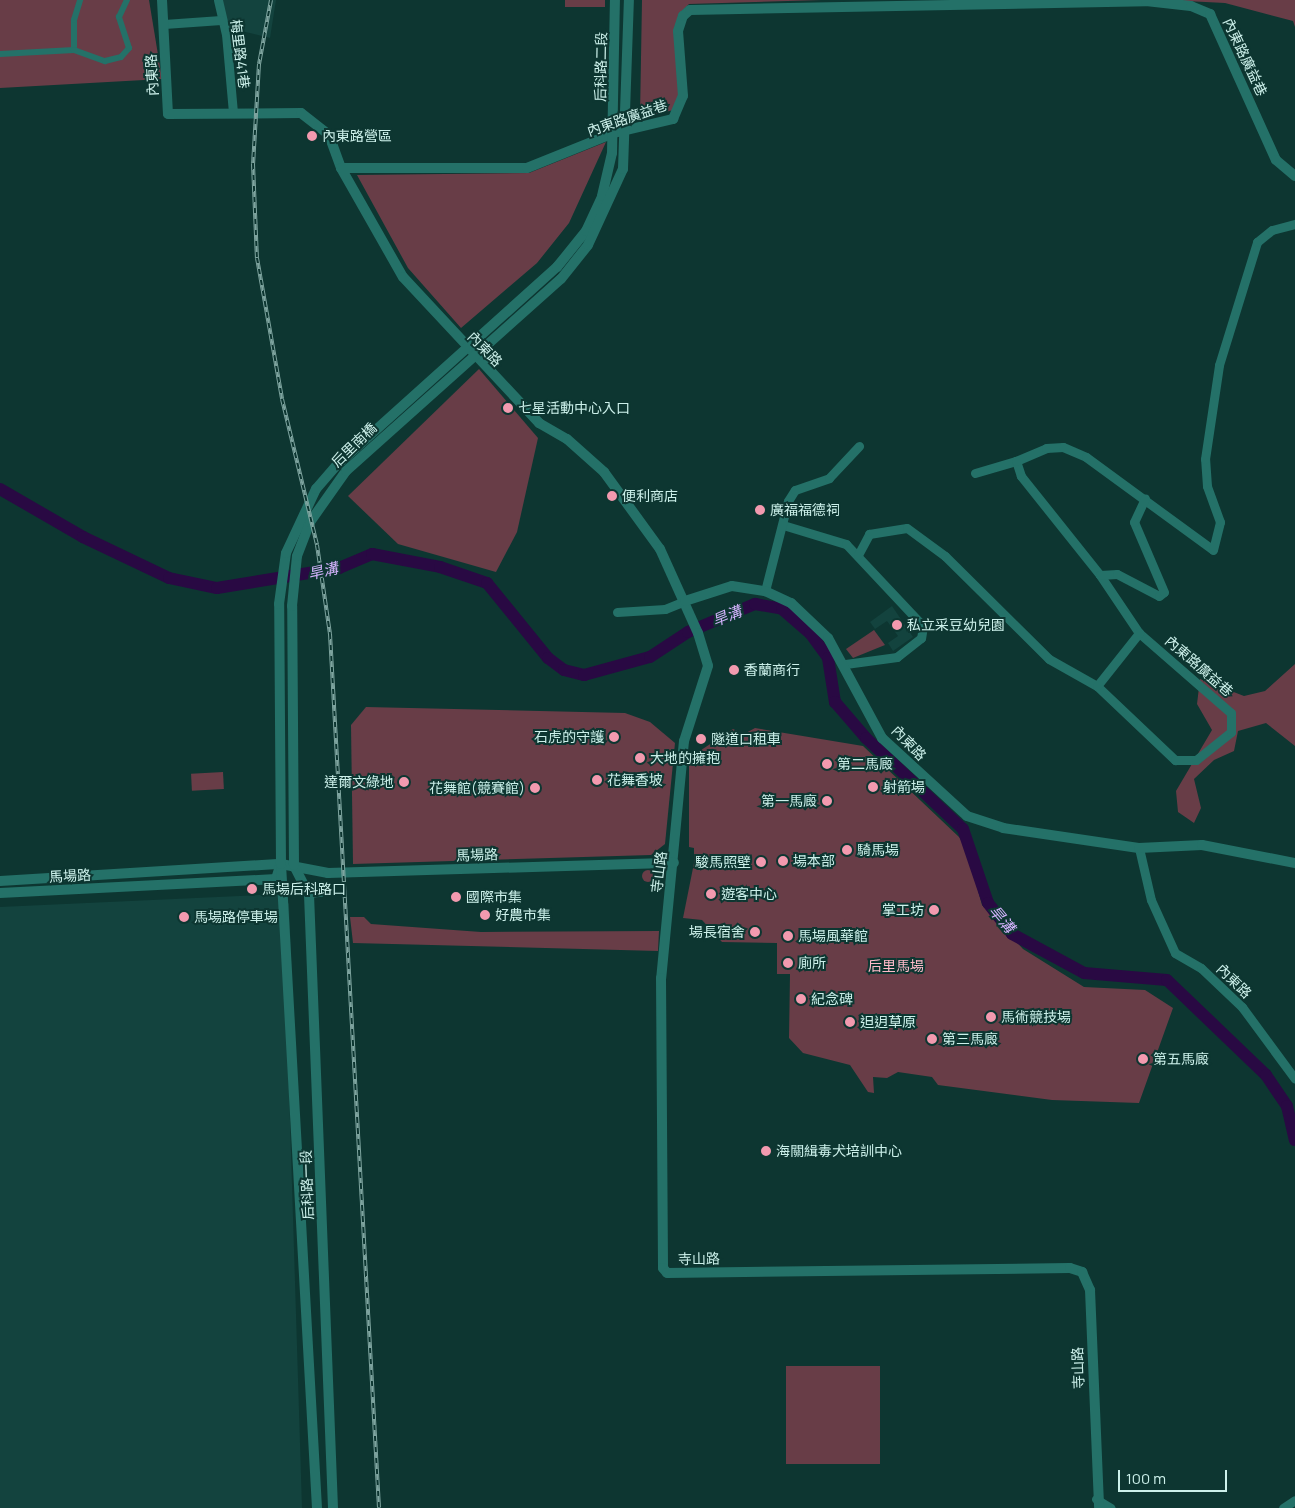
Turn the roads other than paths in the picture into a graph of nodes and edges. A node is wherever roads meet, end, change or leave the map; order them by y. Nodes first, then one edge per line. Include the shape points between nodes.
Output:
1 (80, 0) edge
2 (127, 0) edge
3 (162, 0) edge
4 (218, 0) edge
5 (615, 0) edge
6 (629, 0) edge
7 (221, 20) junction
8 (164, 24) junction
9 (74, 50) junction
10 (0, 54) edge
11 (233, 112) junction
12 (627, 129) junction
13 (614, 133) junction
14 (342, 168) junction
15 (1295, 176) edge
16 (1295, 224) edge
17 (859, 446) dead end
18 (1016, 461) junction
19 (974, 473) dead end
20 (1145, 498) junction
21 (783, 525) junction
22 (858, 555) junction
23 (1100, 575) junction
24 (765, 591) junction
25 (685, 601) junction
26 (617, 612) dead end
27 (692, 618) joint
28 (1139, 633) junction
29 (845, 664) junction
30 (1098, 686) junction
31 (1139, 848) junction
32 (674, 863) junction
33 (1295, 863) edge
34 (281, 864) junction
35 (294, 865) junction
36 (0, 881) edge
37 (0, 893) edge
38 (329, 893) dead end
39 (309, 895) junction
40 (1295, 1079) edge
41 (1295, 1500) edge
42 (1098, 1504) edge
43 (317, 1508) edge
44 (333, 1508) edge
45 (1111, 1508) edge
46 (1283, 1508) edge

1 - 9 street
2 - 9 street via 119,17 127,35 127,54 106,61
3 - 8 street, 內東路
4 - 7 street, 梅里路41巷
5 - 13 street, 后科路二段
6 - 12 street, 后科路二段
7 - 8 street
7 - 11 street, 梅里路41巷 via 226,34
8 - 11 street, 內東路 via 168,114
9 - 10 street
11 - 14 street, 內東路 via 301,113 322,129 337,149
12 - 13 street, 內東路廣益巷
12 - 15 street, 內東路廣益巷 via 666,122 678,114 683,96 678,31 683,16 690,10 1146,1 1191,6 1210,14 1276,160 1286,172
12 - 35 street, 后里南橋 via 623,169 588,245 561,279 346,470 310,522 297,556 292,606
13 - 14 street, 內東路廣益巷 via 527,168
13 - 34 street, 后里南橋 via 602,196 586,231 568,254 338,464 316,489 295,526 279,604
14 - 25 street, 內東路 via 402,277 539,423 567,439 604,472 660,549
16 - 20 street via 1272,230 1257,242 1219,365 1205,459 1207,486 1220,522 1213,550
17 - 21 street via 829,478 795,490
18 - 19 street
18 - 20 street via 1046,448 1063,447 1086,456
18 - 23 street, 內東路廣益巷 via 1021,476
20 - 23 street via 1134,522 1164,592 1159,596 1117,574
21 - 22 street via 846,544
21 - 24 street
22 - 29 street via 923,626 921,638 897,657
22 - 30 street, 內東路廣益巷 via 870,534 907,528 945,556 1049,659
23 - 28 street, 內東路廣益巷
24 - 25 street, 內東路 via 732,586
24 - 29 street, 內東路 via 809,618
25 - 26 street via 665,609
25 - 27 street, 內東路
27 - 32 street, 寺山路 via 708,666 684,741
28 - 30 street
28 - 30 street, 內東路廣益巷 via 1231,713 1231,732 1196,760 1175,760
29 - 31 street, 內東路 via 882,738 967,816 1003,828
31 - 33 street, 內東路 via 1202,845
31 - 40 street, 內東路 via 1151,900 1175,953 1201,968 1242,1007
32 - 35 street, 馬場路 via 328,873
32 - 42 street, 寺山路 via 661,978 663,1268 667,1274 1070,1268 1082,1272 1090,1290
34 - 35 street, 馬場路
34 - 36 street, 馬場路
34 - 37 street, 馬場路 via 276,878
34 - 43 street, 后科路一段
35 - 39 street, 后科路一段
38 - 39 street
39 - 44 street, 后科路一段
41 - 46 street
42 - 45 street

